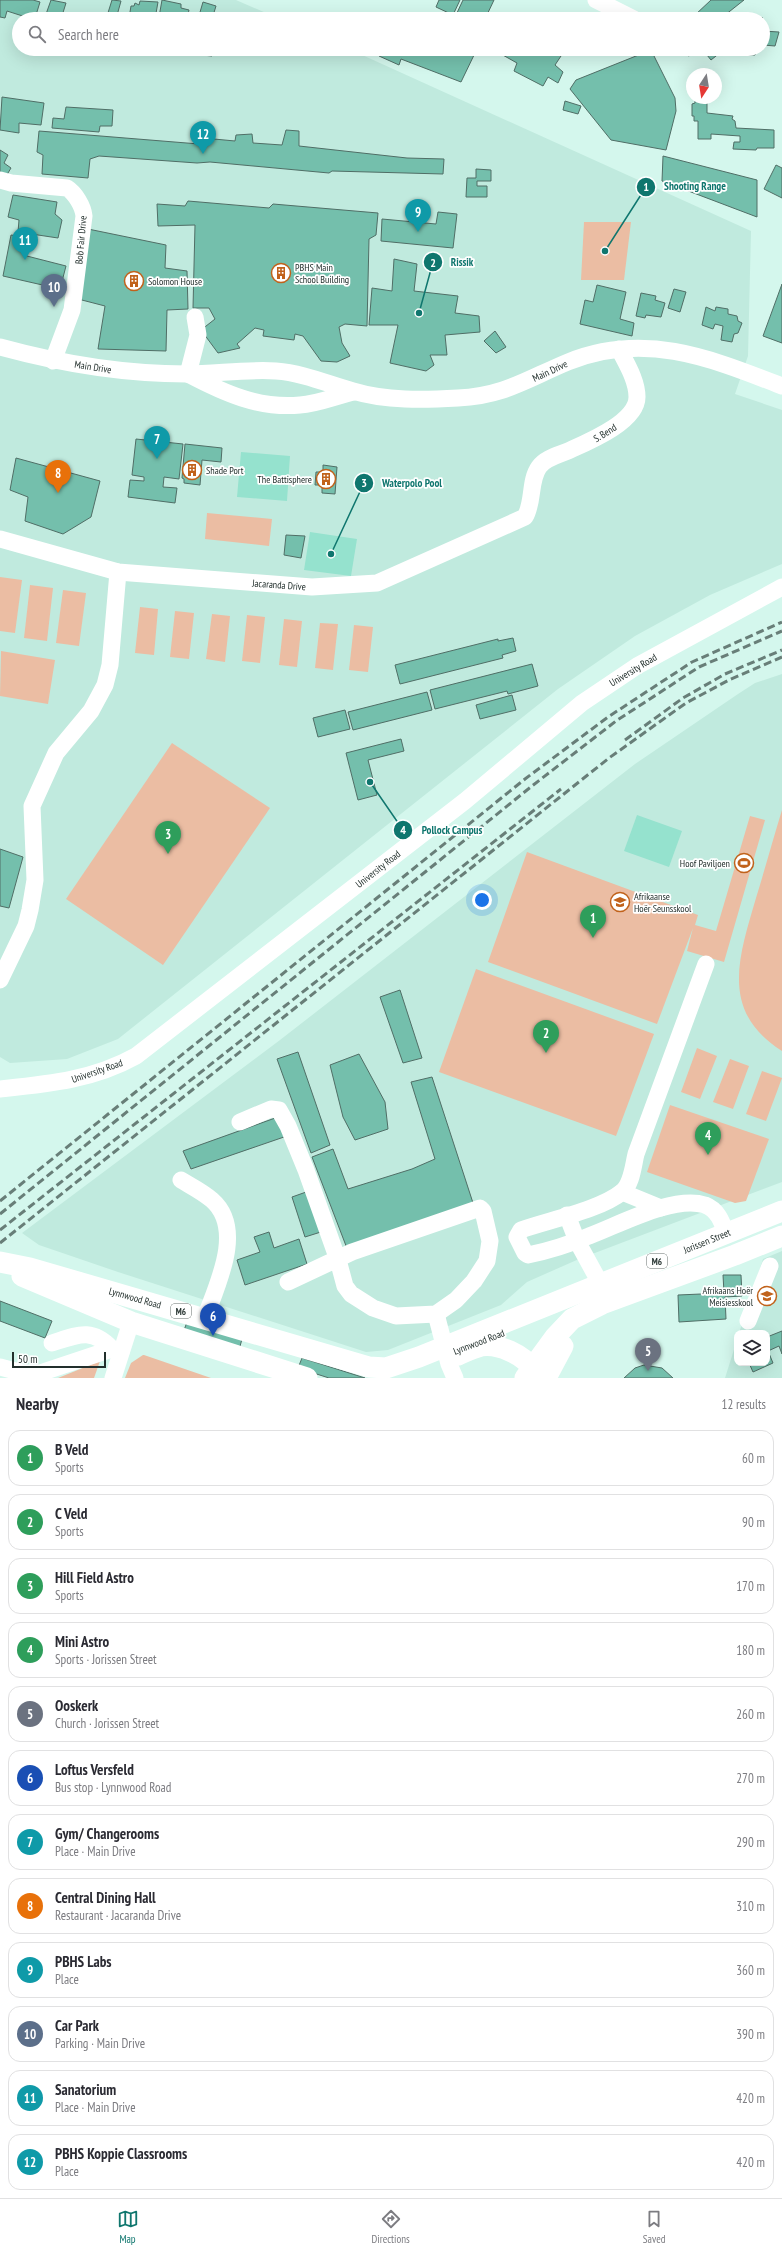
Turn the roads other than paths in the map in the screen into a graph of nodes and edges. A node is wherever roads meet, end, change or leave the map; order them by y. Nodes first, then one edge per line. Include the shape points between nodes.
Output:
1 (596, 0) edge
2 (620, 12) edge
3 (0, 180) edge
4 (195, 317) dead end
5 (0, 347) edge
6 (619, 349) junction
7 (53, 361) junction
8 (188, 374) junction
9 (782, 386) edge
10 (355, 392) junction
11 (532, 494) joint
12 (0, 539) edge
13 (118, 572) junction
14 (782, 587) edge
15 (706, 964) dead end
16 (0, 980) edge
17 (0, 1089) edge
18 (240, 1122) dead end
19 (180, 1180) dead end
20 (622, 1192) junction
21 (660, 1208) junction
22 (782, 1211) edge
23 (574, 1213) junction
24 (782, 1221) edge
25 (782, 1229) edge
26 (782, 1236) edge
27 (583, 1238) junction
28 (731, 1245) junction
29 (757, 1246) junction
30 (338, 1260) junction
31 (0, 1262) edge
32 (776, 1265) edge
33 (288, 1282) dead end
34 (596, 1295) junction
35 (436, 1314) junction
36 (205, 1318) junction
37 (748, 1321) dead end
38 (130, 1322) junction
39 (52, 1343) dead end
40 (116, 1351) junction
41 (446, 1353) junction
42 (0, 1367) edge
43 (532, 1374) edge
44 (113, 1378) edge
45 (307, 1378) edge
46 (455, 1378) edge

1 - 2 street
3 - 7 street, Bob Fair Drive via 67,188 72,191 83,210 84,223 74,303
4 - 8 street via 198,335
5 - 7 street, Main Drive
6 - 9 street, Main Drive via 665,348 689,353
6 - 10 street, Main Drive via 569,361 514,388 493,394 411,400
6 - 11 street, S. Bend via 636,385 634,410 622,422 590,442 544,463 537,472
7 - 8 street, Main Drive via 125,372
8 - 10 street, Main Drive via 276,371 302,375
8 - 10 street, Main Drive via 248,401 267,405 300,405
11 - 13 street, Jacaranda Drive via 527,513 522,519 374,584 312,587
12 - 13 street, Jacaranda Drive
13 - 16 street via 110,665 105,685 91,711 56,753 32,806 34,880 30,910 26,926
14 - 17 street, University Road via 638,666 582,703 465,801 136,1056 84,1077
15 - 20 street via 636,1154 628,1183
18 - 30 street via 271,1109 279,1110 306,1170
19 - 36 street via 212,1200 222,1214 228,1235 228,1249
20 - 21 street
20 - 23 street
21 - 27 street
21 - 28 street via 686,1204 706,1206 717,1213
22 - 28 main road, Jorissen Street / M6
23 - 27 street
23 - 27 street via 521,1230 517,1237 525,1253 533,1254
24 - 28 street, Jorissen Street
25 - 28 street, Jorissen Street
26 - 29 main road, Jorissen Street / M6
27 - 34 street
28 - 29 main road, Jorissen Street / M6
28 - 34 main road, Jorissen Street / M6
29 - 32 street via 764,1262
30 - 33 street
30 - 35 street via 345,1286 361,1302 385,1314 396,1316
30 - 35 street via 352,1252 480,1208 483,1211 490,1241 487,1261 464,1293
31 - 36 main road, Lynnwood Road / M6 via 30,1268
31 - 38 main road, Lynnwood Road / M6 via 27,1280
32 - 37 street
34 - 41 main road, Lynnwood Road / M6
34 - 43 main road, M6 via 555,1337
35 - 41 street
36 - 41 main road, Lynnwood Road / M6 via 375,1369
38 - 40 street
38 - 45 main road, Lynnwood Road / M6
39 - 40 street via 85,1333 103,1340
40 - 42 street via 40,1373
40 - 44 street
41 - 43 main road via 489,1345 509,1351
41 - 46 street

